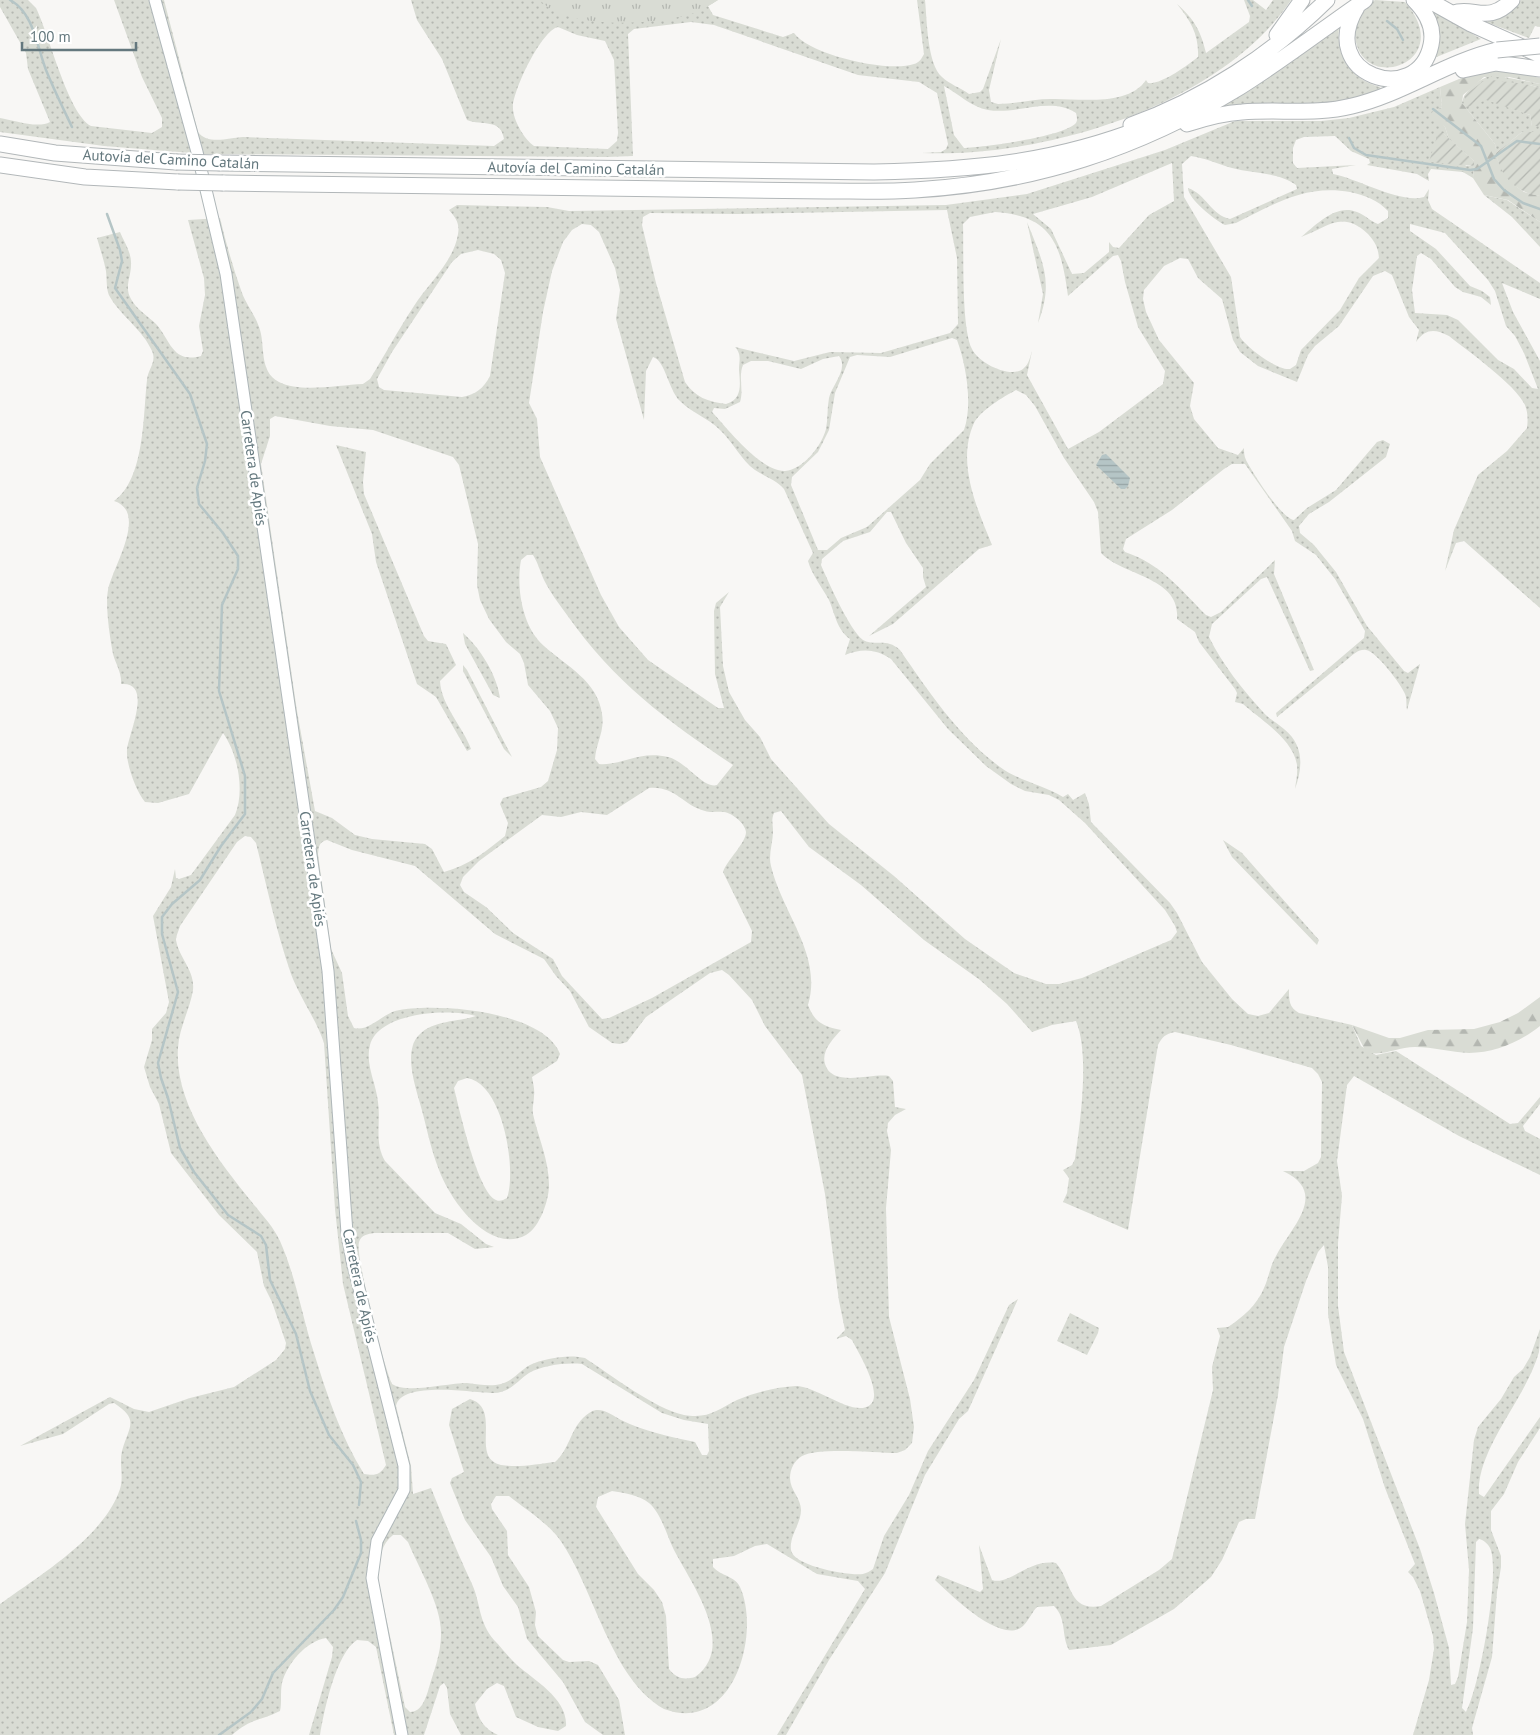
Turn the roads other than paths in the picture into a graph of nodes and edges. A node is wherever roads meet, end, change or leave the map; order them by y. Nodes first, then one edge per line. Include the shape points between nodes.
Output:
1 (155, 0) edge
2 (1302, 0) edge
3 (1326, 0) edge
4 (1414, 0) edge
5 (1428, 0) edge
6 (1512, 0) edge
7 (1359, 2) edge
8 (1451, 14) junction
9 (1540, 46) edge
10 (1540, 55) edge
11 (1241, 69) junction
12 (1540, 69) edge
13 (1337, 109) junction
14 (1152, 129) junction
15 (0, 144) edge
16 (0, 165) edge
17 (874, 172) junction
18 (402, 1735) edge

1 - 18 street, Carretera de Apiés via 197,152 226,274 328,971 347,1233 404,1466 404,1490 377,1541 372,1578
2 - 11 highway via 1277,35
3 - 11 highway via 1282,39
4 - 7 highway via 1430,23 1430,48 1417,69 1394,79 1369,74 1351,56 1347,31
5 - 8 highway
6 - 8 highway via 1491,13 1459,11
7 - 14 highway via 1247,82
8 - 10 highway
9 - 13 highway, bridge via 1497,50 1458,62 1367,102
11 - 17 highway via 1155,116 1077,143 992,160
12 - 13 highway via 1502,63 1482,65 1384,103 1354,110
13 - 14 highway via 1224,114
14 - 16 highway, Autovía del Camino Catalán, bridge via 1106,153 1039,173 958,186 877,191 178,182 85,177
14 - 17 highway, Autovía del Camino Catalán via 1027,161 950,170
15 - 17 highway, Autovía del Camino Catalán, bridge via 55,153 176,162

